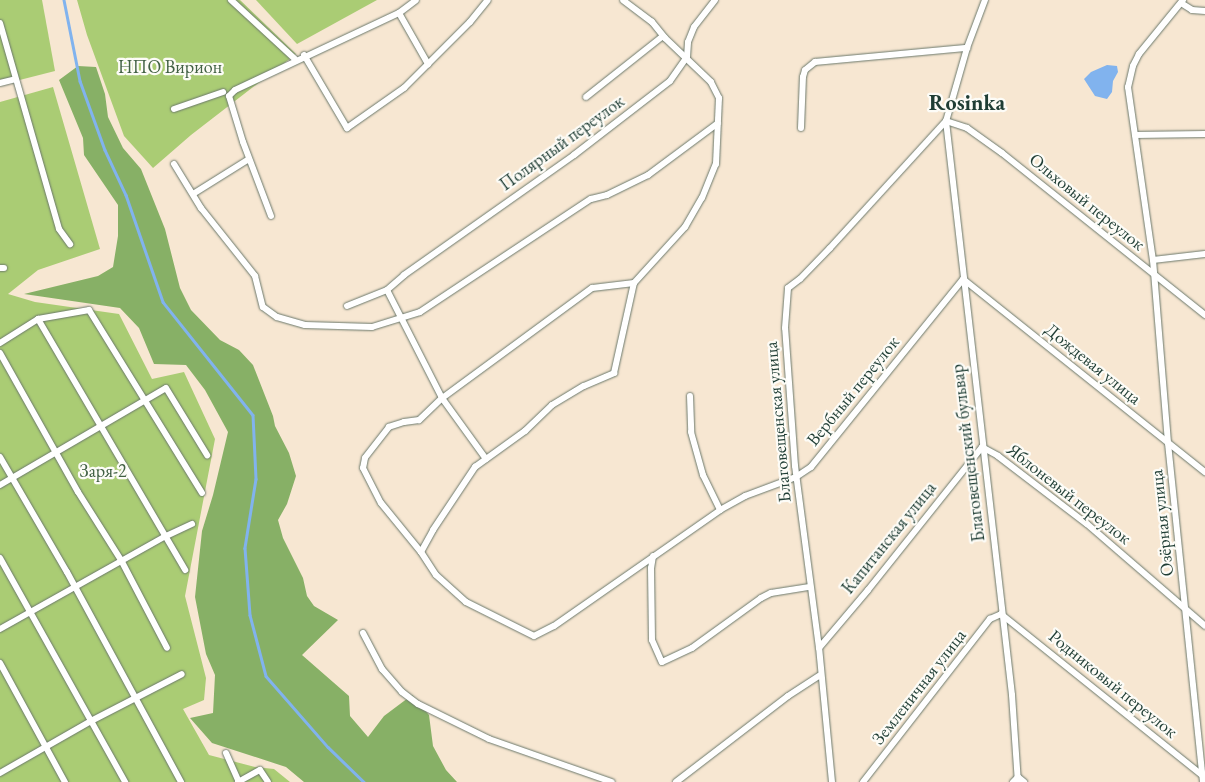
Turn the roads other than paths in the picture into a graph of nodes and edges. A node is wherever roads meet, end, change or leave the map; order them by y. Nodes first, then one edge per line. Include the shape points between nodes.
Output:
1 (231, 0) edge
2 (416, 0) edge
3 (488, 0) edge
4 (623, 0) edge
5 (715, 0) edge
6 (985, 0) edge
7 (1182, 1) edge
8 (1205, 11) edge
9 (399, 13) junction
10 (0, 24) edge
11 (663, 36) junction
12 (967, 48) junction
13 (304, 55) junction
14 (687, 57) junction
15 (295, 60) junction
16 (428, 64) junction
17 (16, 79) junction
18 (0, 83) edge
19 (224, 92) dead end
20 (586, 97) dead end
21 (174, 109) dead end
22 (946, 121) junction
23 (718, 123) junction
24 (801, 128) dead end
25 (1136, 134) junction
26 (1205, 134) edge
27 (249, 159) junction
28 (174, 164) dead end
29 (193, 194) junction
30 (271, 216) dead end
31 (70, 244) dead end
32 (1205, 254) edge
33 (1153, 260) junction
34 (1154, 274) junction
35 (963, 279) junction
36 (634, 283) junction
37 (387, 290) junction
38 (347, 306) dead end
39 (1205, 315) edge
40 (402, 318) junction
41 (38, 319) junction
42 (0, 343) edge
43 (0, 353) edge
44 (690, 396) dead end
45 (442, 398) junction
46 (144, 402) junction
47 (100, 428) junction
48 (1168, 443) junction
49 (982, 447) junction
50 (57, 454) junction
51 (207, 455) dead end
52 (0, 457) edge
53 (486, 459) junction
54 (1205, 472) edge
55 (12, 477) junction
56 (796, 477) junction
57 (0, 485) edge
58 (202, 493) dead end
59 (720, 510) junction
60 (192, 524) dead end
61 (164, 537) junction
62 (421, 552) junction
63 (654, 555) junction
64 (0, 558) edge
65 (121, 560) junction
66 (185, 570) dead end
67 (74, 586) junction
68 (810, 587) junction
69 (31, 612) junction
70 (1187, 612) junction
71 (1001, 614) junction
72 (1205, 626) edge
73 (0, 629) edge
74 (362, 633) dead end
75 (167, 648) dead end
76 (819, 648) junction
77 (0, 663) edge
78 (182, 674) dead end
79 (820, 675) junction
80 (136, 699) junction
81 (91, 720) junction
82 (46, 746) junction
83 (226, 753) dead end
84 (0, 772) edge
85 (1203, 776) edge
86 (1016, 780) edge
87 (65, 782) edge
88 (124, 782) edge
89 (181, 782) edge
90 (239, 782) edge
91 (268, 782) edge
92 (612, 782) edge
93 (676, 782) edge
94 (832, 782) edge
95 (863, 782) edge
96 (1024, 782) edge
97 (1203, 782) edge

1 - 15 street
2 - 9 street
3 - 16 street
4 - 11 street via 652,22
5 - 14 street, Полярный переулок via 694,27
6 - 12 street
7 - 8 street via 1192,10
7 - 25 street, Озёрная улица via 1146,43 1133,66 1128,87
9 - 13 street
9 - 16 street
10 - 17 street
11 - 14 street
11 - 20 street
12 - 22 street
12 - 24 street via 815,62 805,70
13 - 15 street
13 - 16 street via 347,128 404,88
14 - 23 street via 711,82 719,98
14 - 37 street, Полярный переулок via 670,81
15 - 27 street via 229,96
17 - 18 street
17 - 31 street via 59,229
19 - 21 street
22 - 34 street, Ольховый переулок via 967,128 1002,153
22 - 35 street, Благовещенский бульвар
22 - 56 street, Благовещенская улица via 824,254 788,288 785,328
23 - 36 street via 716,164 702,198 685,227
23 - 40 street via 648,175 608,196 591,199 420,312
25 - 26 street
25 - 33 street, Озёрная улица
27 - 29 street
27 - 30 street
28 - 29 street
29 - 40 street via 255,276 263,307 277,317 306,325 372,327
32 - 33 street
33 - 34 street, Озёрная улица
34 - 39 street, Ольховый переулок
34 - 48 street, Озёрная улица
35 - 48 street, Дождевая улица
35 - 49 street, Благовещенский бульвар
35 - 56 street, Вербный переулок via 811,467
36 - 45 street via 592,288
36 - 53 street via 614,374 584,386 552,405 525,431
37 - 38 street
37 - 40 street
40 - 45 street
41 - 42 street
41 - 46 street via 89,310
41 - 47 street
43 - 50 street
44 - 59 street via 691,432 703,475
45 - 53 street
45 - 62 street via 419,420 389,427 365,458 363,468 382,503
46 - 47 street
46 - 51 street via 166,388
46 - 58 street
47 - 50 street
47 - 61 street
48 - 54 street, Дождевая улица
48 - 70 street, Озёрная улица
49 - 70 street, Яблоневый переулок via 1087,524
49 - 71 street, Благовещенский бульвар
49 - 76 street, Капитанская улица
50 - 55 street
50 - 65 street
52 - 55 street
53 - 62 street via 474,467
55 - 57 street
55 - 67 street
56 - 59 street, Вербный переулок via 744,496
56 - 68 street, Благовещенская улица
59 - 63 street, Вербный переулок
60 - 61 street
61 - 65 street
61 - 66 street
62 - 63 street, Вербный переулок via 436,575 466,602 534,636 554,626
63 - 68 street via 651,568 652,640 662,662 692,648 761,598
64 - 69 street
65 - 67 street
65 - 75 street
67 - 69 street
67 - 80 street
68 - 76 street, Благовещенская улица
69 - 73 street
69 - 81 street
70 - 72 street, Яблоневый переулок
70 - 85 street, Озёрная улица
71 - 85 street, Родниковый переулок
71 - 86 street, Благовещенский бульвар via 1012,695
71 - 95 street, Земленичная улица via 990,619
74 - 92 street via 382,669 402,692 418,704 490,739
76 - 79 street, Благовещенская улица
77 - 82 street
78 - 80 street
79 - 93 street
79 - 94 street, Благовещенская улица
80 - 81 street
80 - 89 street
81 - 82 street
81 - 88 street
82 - 84 street
82 - 87 street
83 - 90 street
85 - 97 street, Озёрная улица
86 - 96 street
90 - 91 street via 260,770

